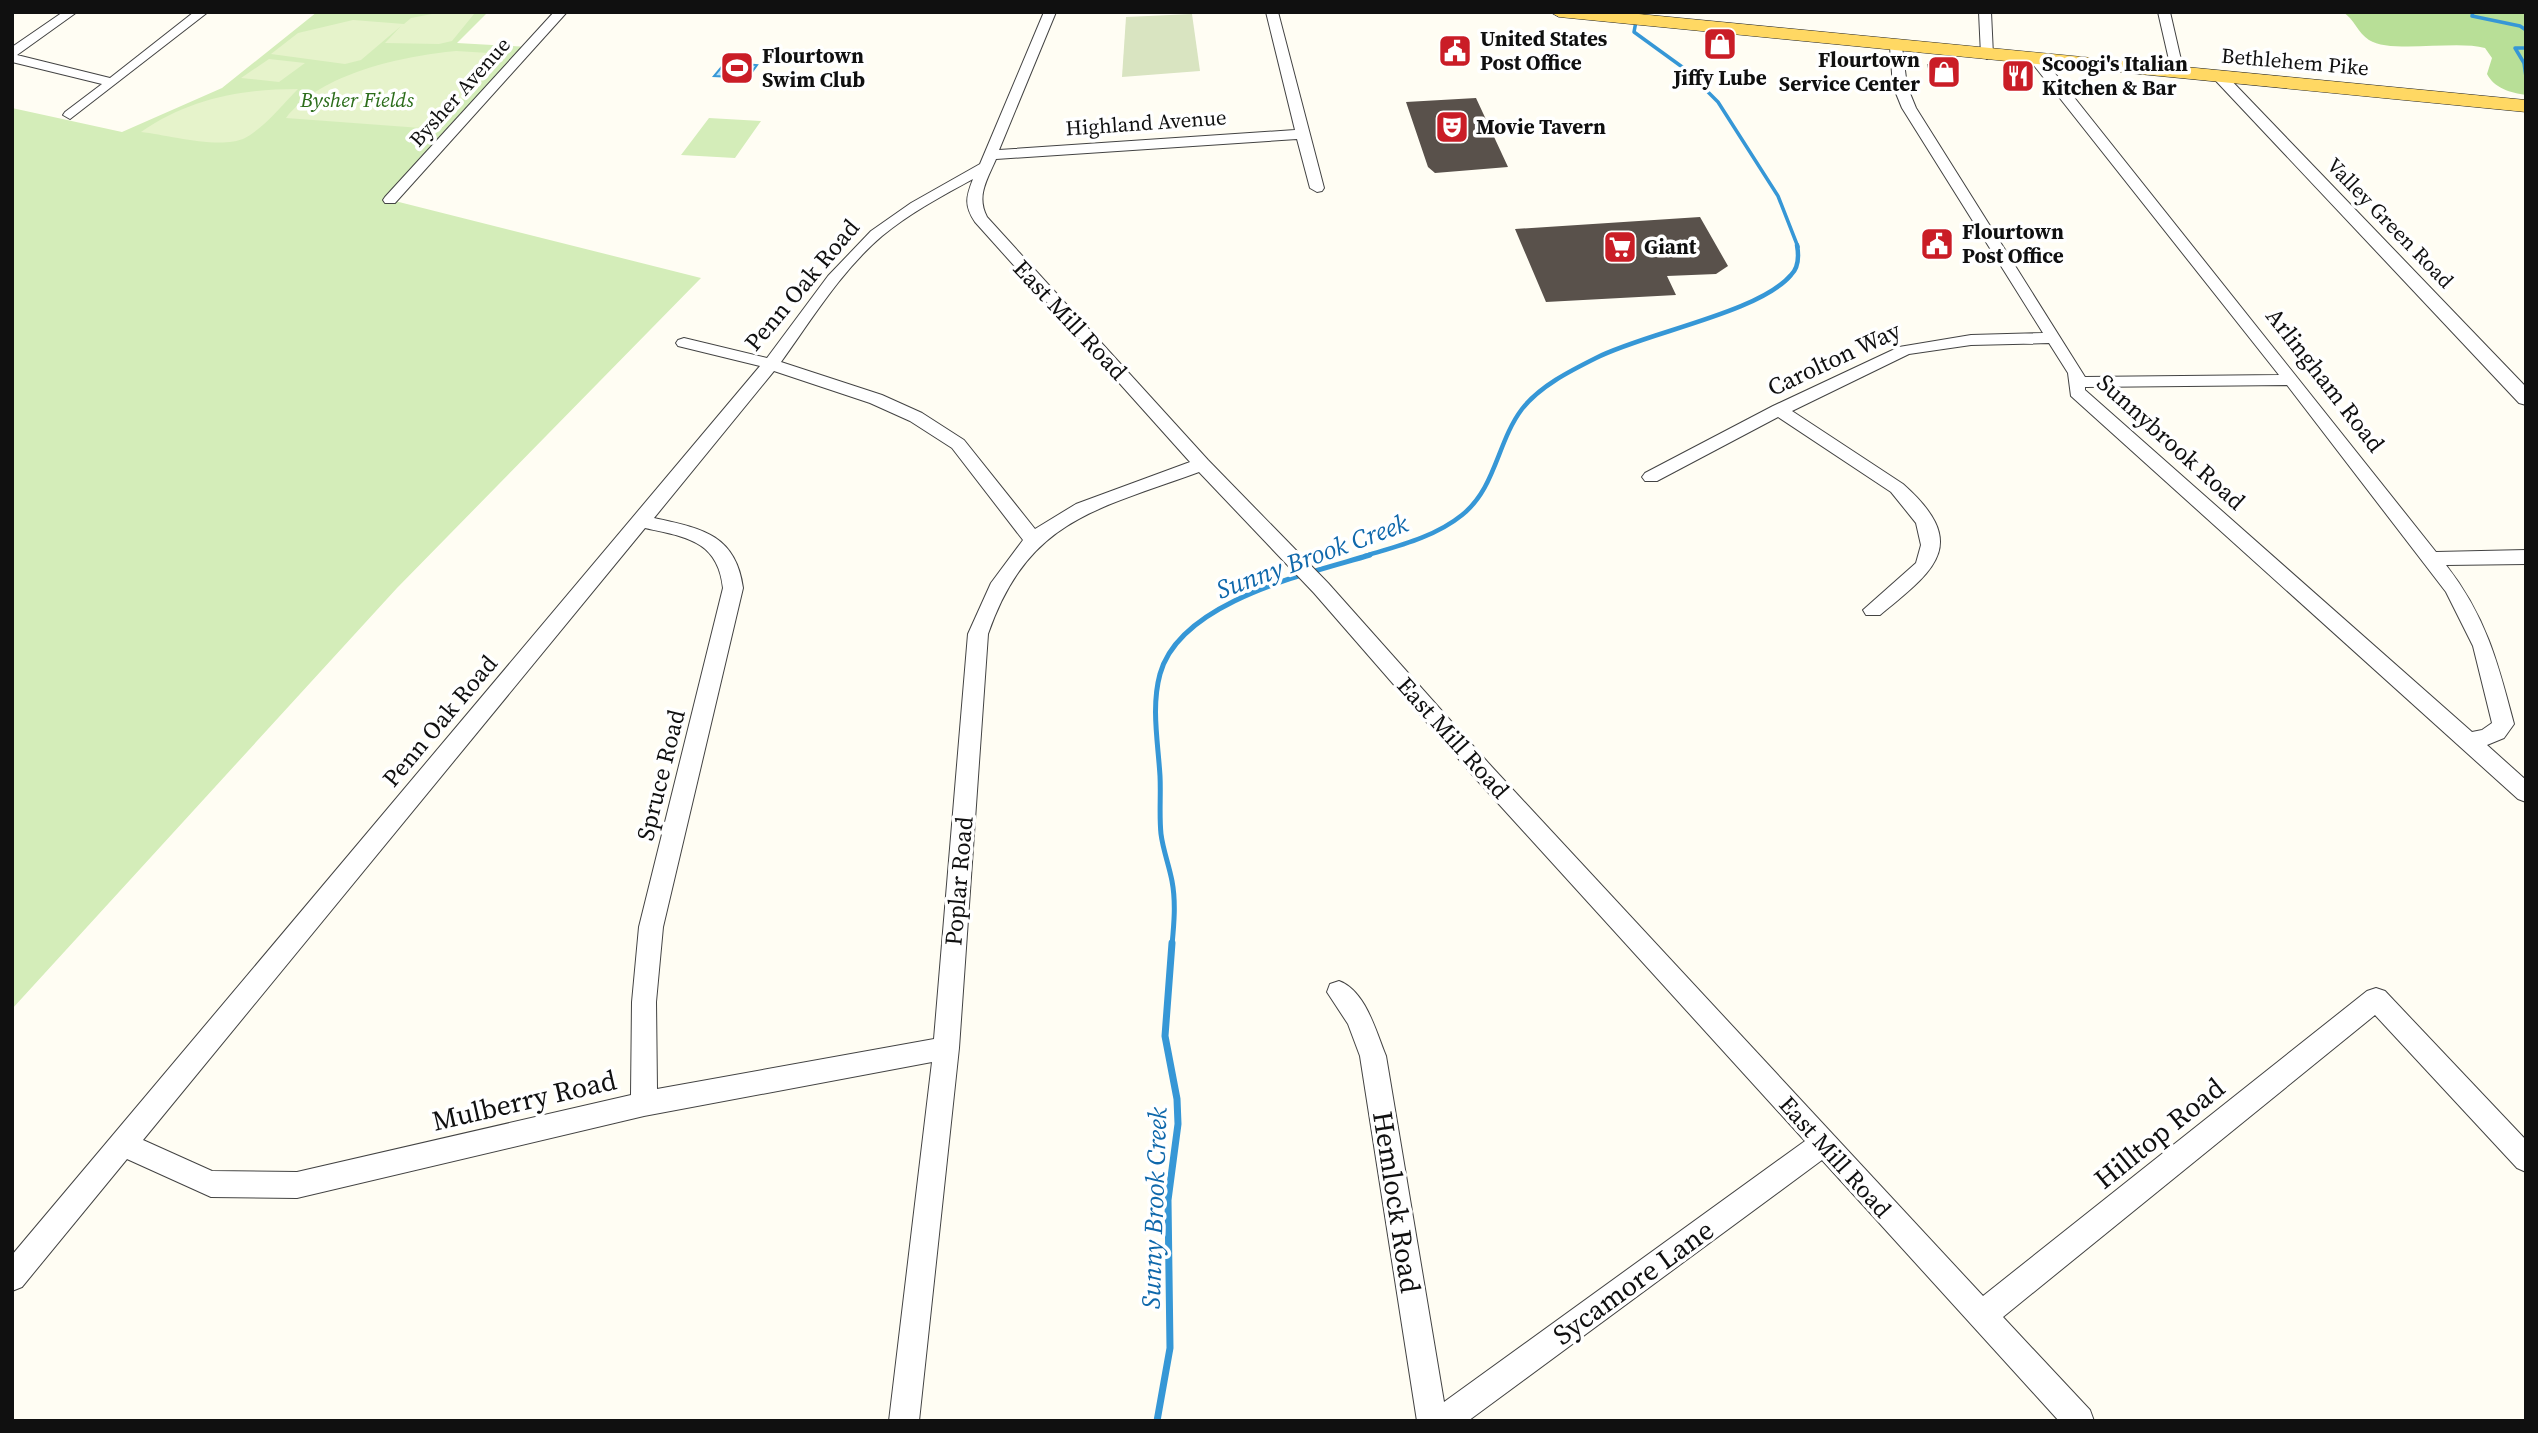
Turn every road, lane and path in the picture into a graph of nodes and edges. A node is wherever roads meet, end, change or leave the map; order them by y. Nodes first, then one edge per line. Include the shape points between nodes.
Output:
1 (71, 12) edge
2 (202, 12) edge
3 (561, 12) edge
4 (1050, 12) edge
5 (1272, 12) edge
6 (1559, 12) edge
7 (1985, 12) edge
8 (2164, 12) edge
9 (12, 38) edge
10 (33, 39) junction
11 (1896, 47) junction
12 (1987, 55) junction
13 (12, 56) edge
14 (2037, 60) junction
15 (2178, 73) junction
16 (2221, 78) junction
17 (111, 82) junction
18 (2526, 106) edge
19 (70, 115) dead end
20 (1304, 134) junction
21 (989, 160) junction
22 (1317, 188) dead end
23 (973, 197) junction
24 (390, 200) dead end
25 (915, 208) junction
26 (2051, 338) junction
27 (684, 343) dead end
28 (771, 364) junction
29 (2292, 380) junction
30 (2076, 382) junction
31 (2526, 399) edge
32 (1779, 410) junction
33 (1202, 464) junction
34 (1651, 477) dead end
35 (640, 521) junction
36 (1034, 541) junction
37 (2526, 557) edge
38 (2432, 559) junction
39 (1873, 610) dead end
40 (2469, 741) junction
41 (2526, 793) edge
42 (1339, 992) dead end
43 (946, 1048) junction
44 (644, 1104) junction
45 (1823, 1143) junction
46 (123, 1144) junction
47 (2526, 1159) edge
48 (12, 1277) edge
49 (1981, 1316) junction
50 (904, 1421) edge
51 (1432, 1421) edge
52 (1443, 1421) edge
53 (2079, 1421) edge

1 - 10 street
2 - 17 street
3 - 24 street, Bysher Avenue
4 - 21 street
5 - 20 street
6 - 11 main road, Bethlehem Pike
7 - 12 street
8 - 15 street
9 - 10 street
10 - 13 street
11 - 12 main road, Bethlehem Pike
11 - 26 street, Sunnybrook Road via 1900,86 1909,108
12 - 14 main road, Bethlehem Pike
13 - 17 street
14 - 15 main road, Bethlehem Pike
14 - 29 street, Arlingham Road
15 - 16 main road, Bethlehem Pike
16 - 18 main road, Bethlehem Pike
16 - 31 street, Valley Green Road
17 - 19 street
20 - 21 street, Highland Avenue
20 - 22 street
21 - 23 street
21 - 25 street, Penn Oak Road
23 - 25 street, Penn Oak Road via 943,198
23 - 33 street, East Mill Road via 980,219 1005,250
25 - 28 street, Penn Oak Road via 865,244
26 - 30 street, Sunnybrook Road via 2076,373
26 - 32 street, Carolton Way via 1919,346
27 - 28 street
28 - 35 street, Penn Oak Road
28 - 36 street via 916,416 958,444
29 - 30 street
29 - 38 street, Arlingham Road
30 - 40 street, Sunnybrook Road via 2077,392 2091,406
32 - 34 street, Carolton Way
32 - 39 street via 1897,488 1922,516 1930,547 1924,566
33 - 36 street, Poplar Road via 1065,517
33 - 45 street, East Mill Road via 1300,565
35 - 44 street, Spruce Road via 711,542 727,558 733,576 651,927 644,1002
35 - 46 street, Penn Oak Road
36 - 43 street, Poplar Road via 993,596 978,634
37 - 38 street
38 - 40 street, Arlingham Road via 2478,631 2503,724 2499,732
40 - 41 street, Sunnybrook Road
42 - 51 street, Hemlock Road via 1358,1018 1373,1056
43 - 44 street, Mulberry Road
43 - 50 street, Poplar Road
44 - 46 street, Mulberry Road via 296,1185 211,1184
45 - 49 street, East Mill Road
45 - 52 street, Sycamore Lane
46 - 48 street, Penn Oak Road
47 - 49 street, Hilltop Road via 2376,999
49 - 53 street, East Mill Road

